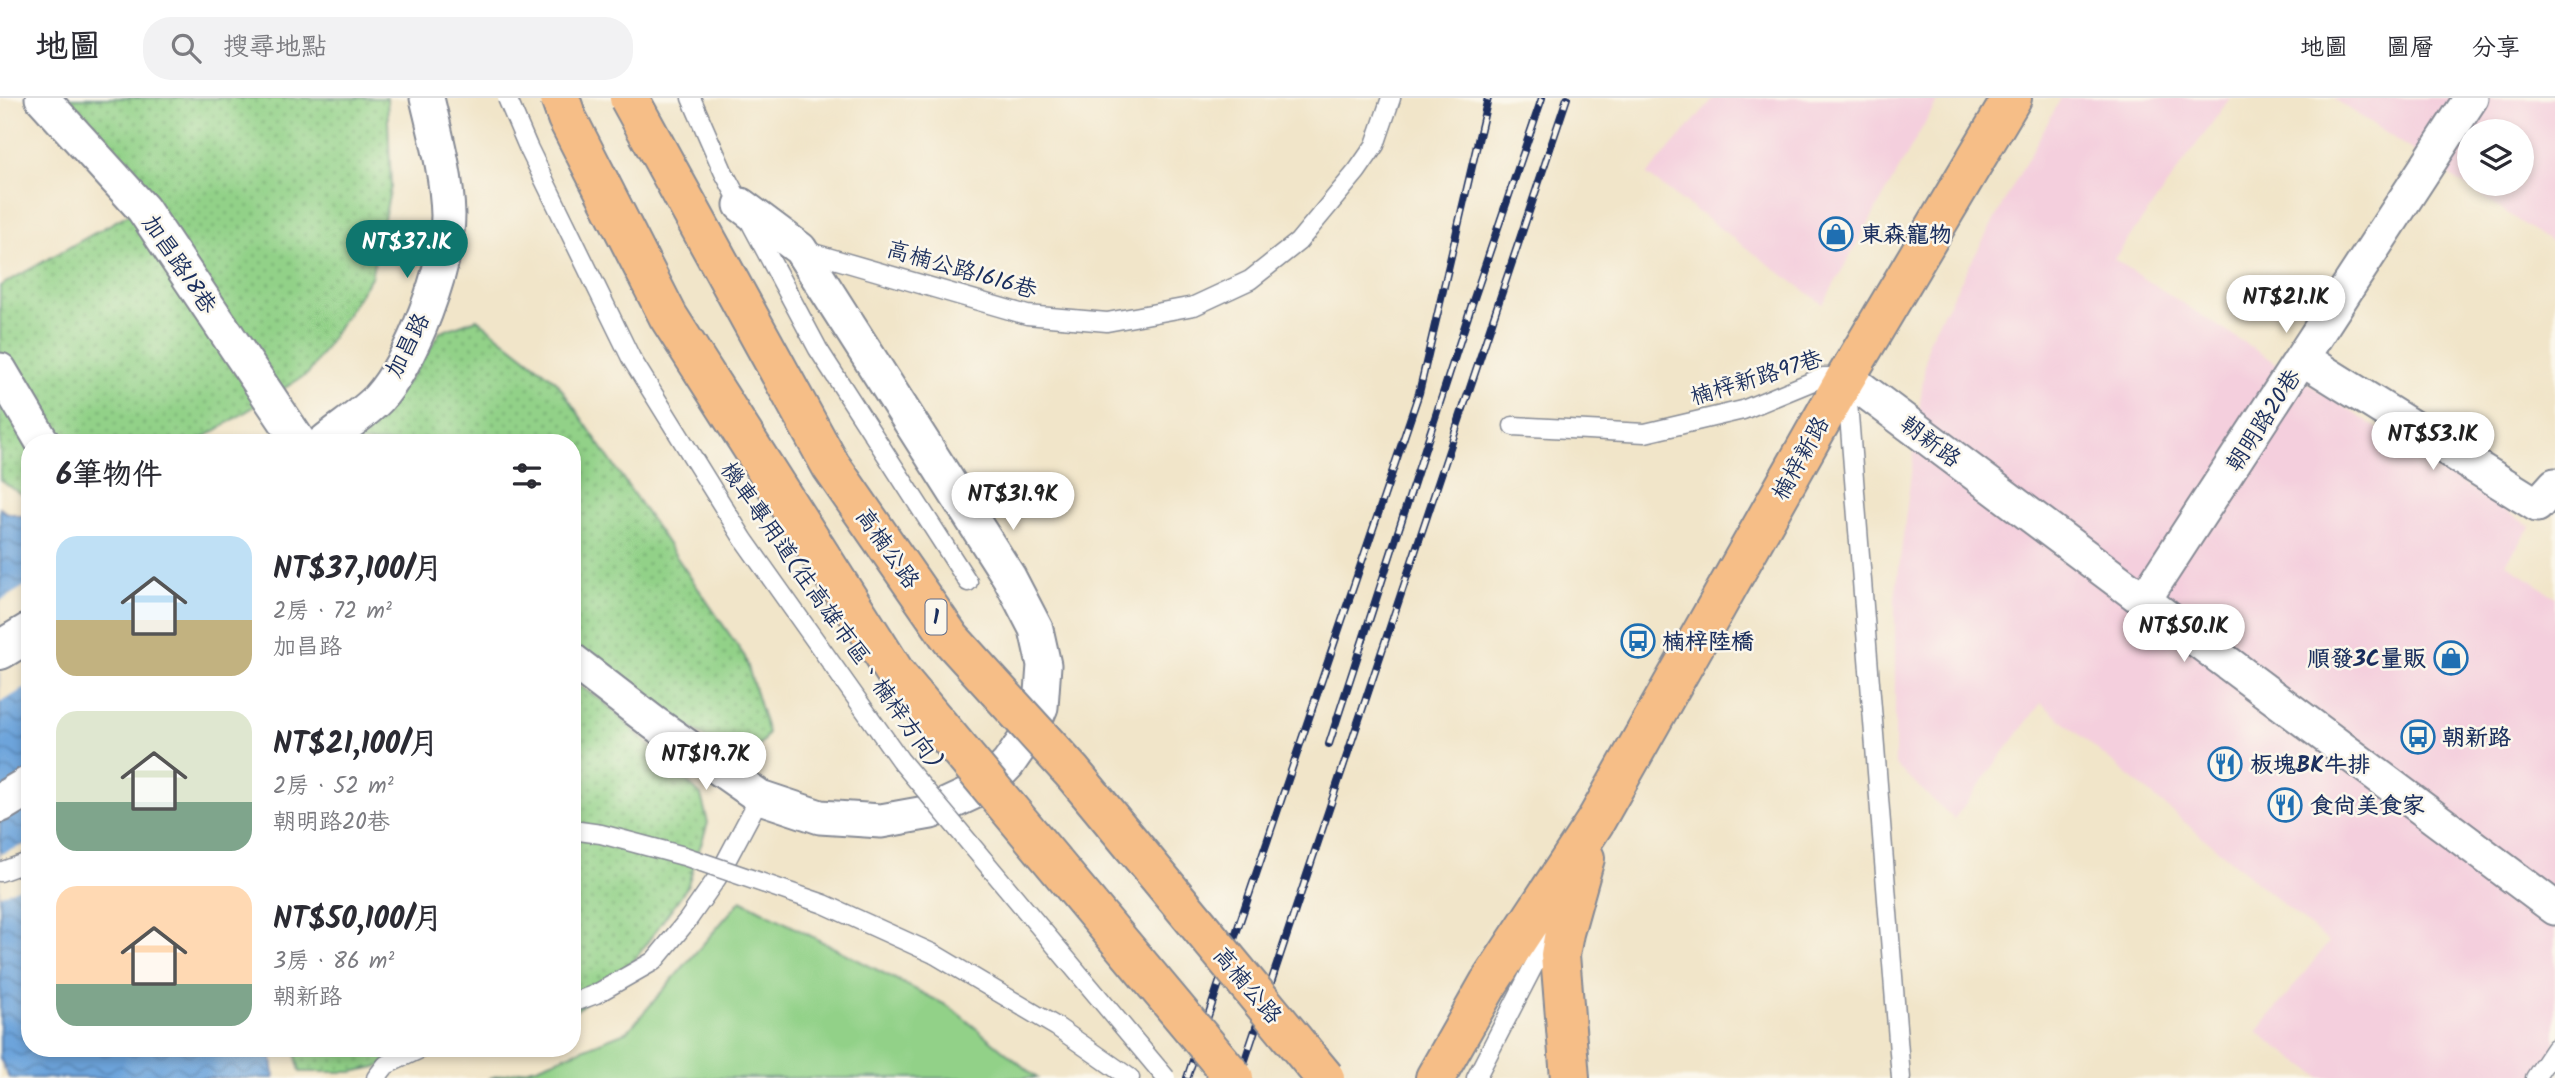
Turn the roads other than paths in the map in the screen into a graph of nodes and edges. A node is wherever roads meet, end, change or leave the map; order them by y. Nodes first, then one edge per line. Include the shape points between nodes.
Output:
1 (42, 98) edge
2 (428, 98) edge
3 (508, 98) edge
4 (560, 98) edge
5 (629, 98) edge
6 (691, 98) edge
7 (1391, 98) edge
8 (2012, 98) edge
9 (2471, 98) edge
10 (741, 205) junction
11 (800, 249) junction
12 (2303, 359) junction
13 (0, 370) edge
14 (1846, 377) junction
15 (1513, 426) dead end
16 (38, 434) edge
17 (294, 434) edge
18 (334, 434) edge
19 (2555, 485) edge
20 (968, 582) dead end
21 (2144, 600) junction
22 (21, 637) edge
23 (0, 650) edge
24 (581, 667) edge
25 (21, 790) edge
26 (760, 797) junction
27 (0, 803) edge
28 (1595, 822) junction
29 (581, 831) edge
30 (21, 865) edge
31 (0, 872) edge
32 (2555, 908) edge
33 (581, 1000) edge
34 (2555, 1048) edge
35 (403, 1057) edge
36 (376, 1078) edge
37 (1130, 1078) edge
38 (1166, 1078) edge
39 (1234, 1078) edge
40 (1325, 1078) edge
41 (1435, 1078) edge
42 (1476, 1078) edge
43 (1570, 1078) edge
44 (1901, 1078) edge
45 (2535, 1078) edge

1 - 17 street, 加昌路18巷 via 143,209
2 - 18 street, 加昌路 via 448,213 435,281 397,372 378,398
3 - 38 lane, 機車專用道(往高雄市區、楠梓方向), bridge via 631,358 744,540 900,760
4 - 39 main road, bridge via 668,316 896,674
5 - 40 main road, 高楠公路 / 1, bridge via 831,466 951,639 1072,772
6 - 10 lane
7 - 11 lane, 高楠公路1616巷 via 1375,145 1298,242 1250,280 1194,306 1107,322 1027,315
8 - 14 main road, 楠梓新路
9 - 12 street, 朝明路20巷
10 - 11 street
10 - 20 lane via 818,349
11 - 26 street via 1009,577 1036,629 1044,665 1041,707 1008,764 987,786 931,812 881,821 820,817
12 - 19 street via 2538,505
12 - 21 street, 朝明路20巷
13 - 16 street
14 - 15 lane, 楠梓新路97巷 via 1823,377 1743,410 1645,433
14 - 21 street, 朝新路
14 - 28 main road, 楠梓新路
14 - 44 lane
21 - 32 street, 朝新路
22 - 23 street
24 - 26 street
25 - 27 street
26 - 33 lane via 717,878 654,961
28 - 41 main road via 1489,983
28 - 42 lane via 1545,947
28 - 43 main road via 1560,955
29 - 37 lane, bridge via 684,856 824,904 934,954 1057,1027
30 - 31 lane
34 - 45 lane
35 - 36 lane via 386,1065

